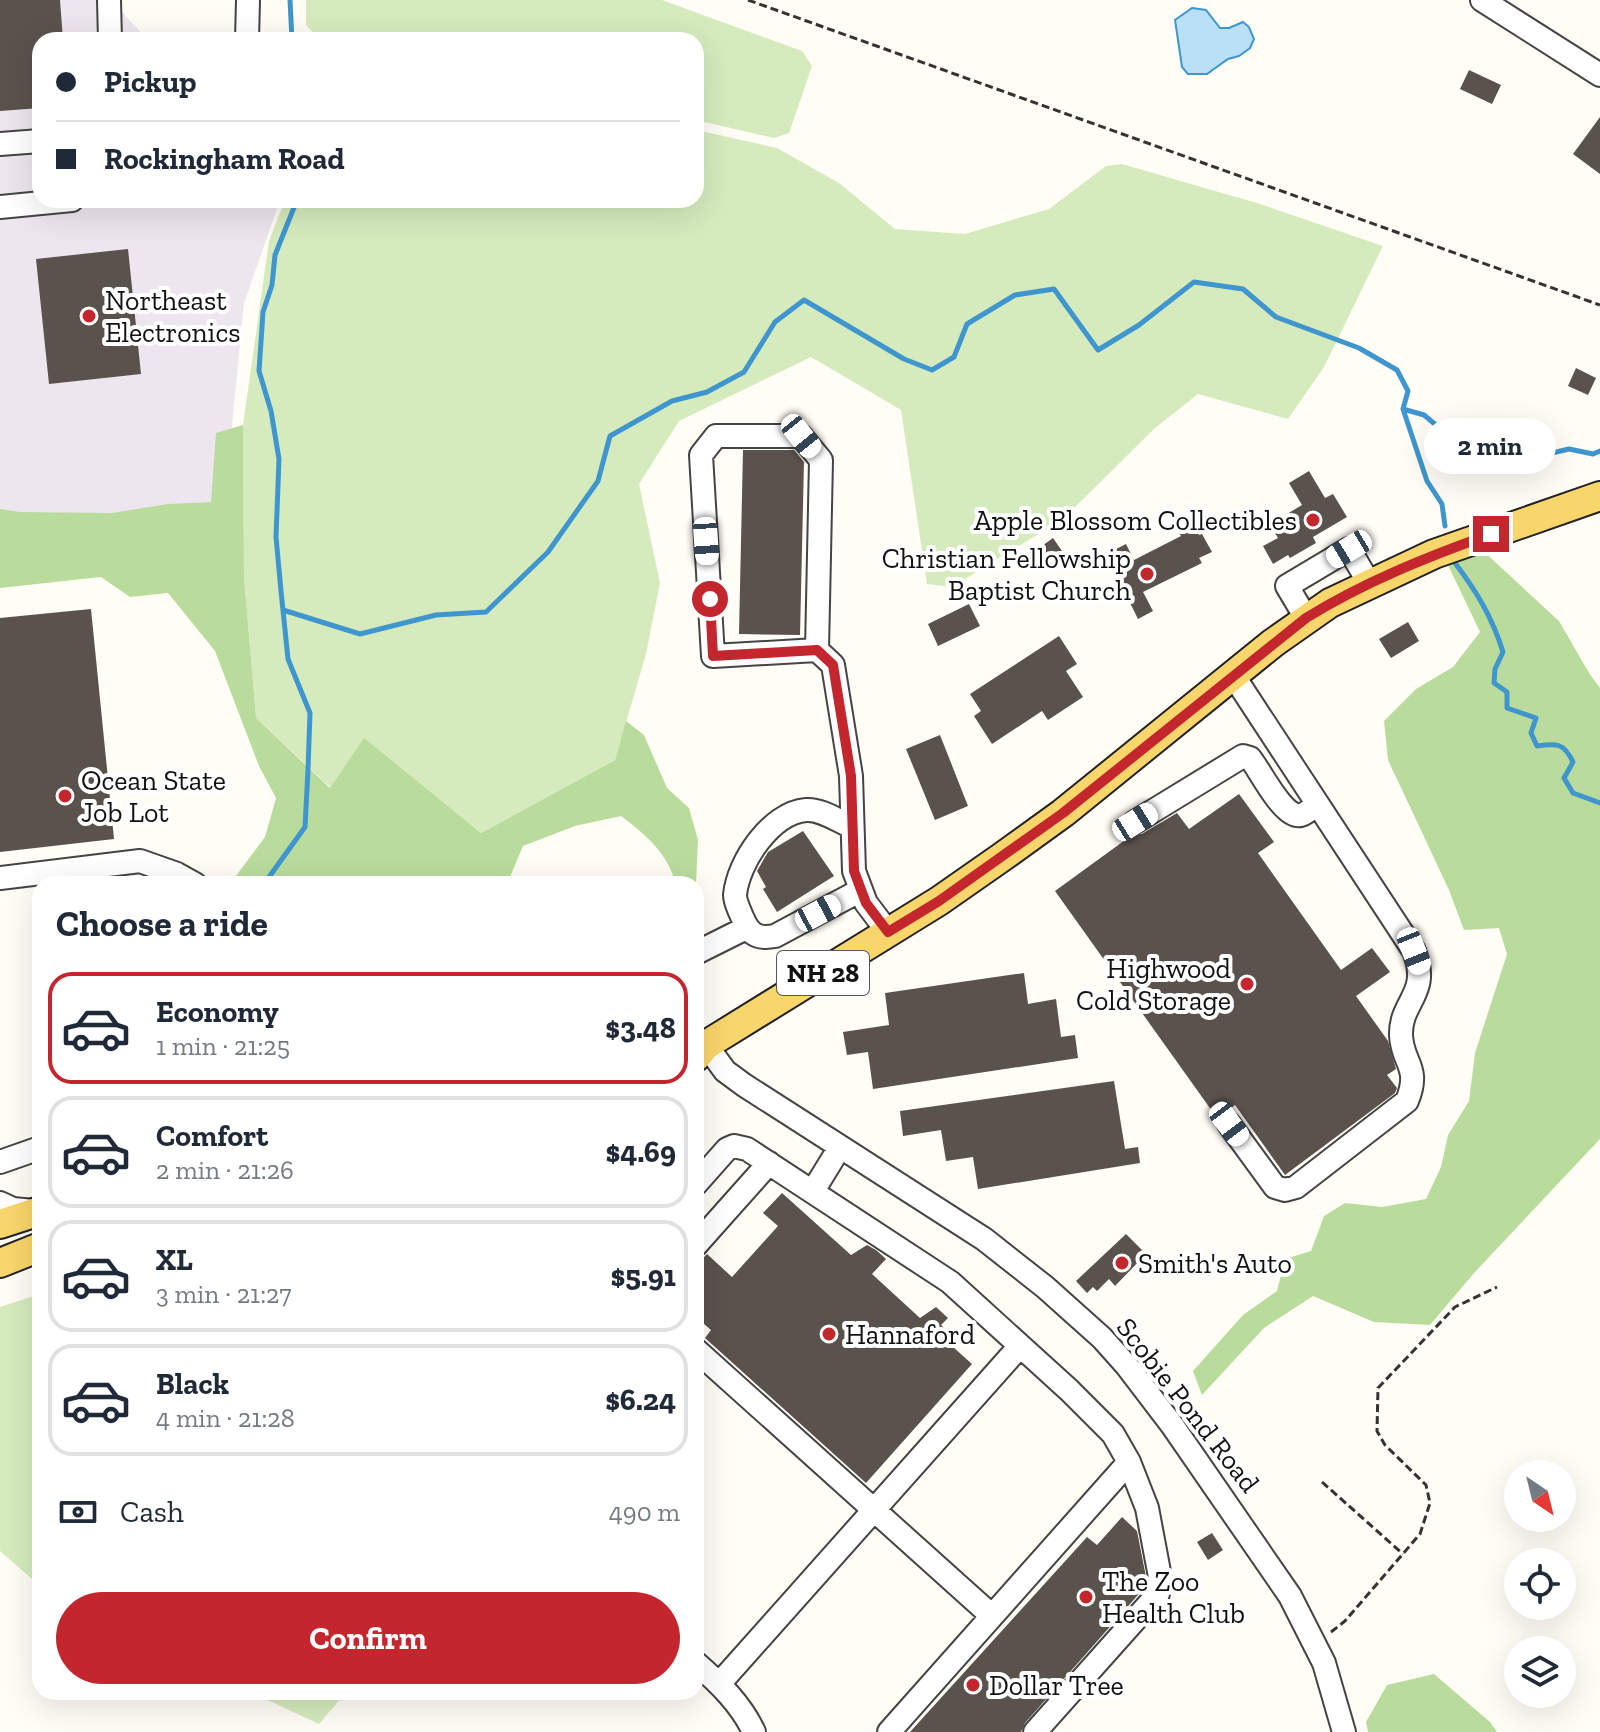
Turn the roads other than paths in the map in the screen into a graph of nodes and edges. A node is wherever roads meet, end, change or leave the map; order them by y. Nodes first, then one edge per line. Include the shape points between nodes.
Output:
1 (109, 0) edge
2 (248, 0) edge
3 (1482, 0) edge
4 (110, 32) edge
5 (247, 32) edge
6 (1600, 75) edge
7 (32, 142) edge
8 (0, 144) edge
9 (32, 204) edge
10 (0, 207) edge
11 (1600, 496) edge
12 (1369, 583) junction
13 (1306, 618) junction
14 (817, 650) junction
15 (1233, 675) junction
16 (1317, 803) junction
17 (1135, 822) dead end
18 (852, 827) junction
19 (181, 876) edge
20 (0, 878) edge
21 (861, 890) junction
22 (746, 928) junction
23 (888, 932) junction
24 (704, 949) edge
25 (704, 1047) edge
26 (704, 1054) edge
27 (1229, 1124) dead end
28 (840, 1147) junction
29 (32, 1151) edge
30 (0, 1162) edge
31 (769, 1163) junction
32 (704, 1175) edge
33 (813, 1191) junction
34 (0, 1203) edge
35 (32, 1210) edge
36 (32, 1214) edge
37 (0, 1224) edge
38 (704, 1236) edge
39 (32, 1250) edge
40 (0, 1263) edge
41 (1020, 1346) junction
42 (704, 1357) edge
43 (1129, 1462) junction
44 (874, 1510) junction
45 (992, 1616) junction
46 (704, 1670) edge
47 (719, 1684) junction
48 (754, 1732) edge
49 (889, 1732) edge
50 (1035, 1732) edge
51 (1344, 1732) edge

1 - 4 street
2 - 5 street
3 - 6 street
7 - 8 street
9 - 10 street
11 - 12 main road, NH 28 via 1434,554
12 - 13 main road, NH 28
12 - 13 street via 1349,549 1287,586
13 - 15 main road, NH 28
14 - 14 street via 821,460 801,436 716,436 701,455 713,656
14 - 18 street via 833,665 851,776
15 - 16 street
15 - 23 main road, NH 28 via 1063,813
16 - 17 street via 1292,815 1250,758 1243,756
16 - 27 street via 1420,968 1401,1035 1413,1086 1407,1101 1296,1187 1285,1190 1275,1187
18 - 21 street via 854,871
18 - 22 street via 807,810 774,825 749,855 734,897
19 - 20 street via 140,861
21 - 22 street via 775,936 761,938
21 - 23 street
22 - 24 street
23 - 25 main road, NH 28
26 - 28 street, Scobie Pond Road
28 - 33 street
28 - 51 street, Scobie Pond Road via 984,1239 1102,1338 1157,1405 1270,1564 1316,1644
29 - 30 street
31 - 32 street via 734,1146
31 - 33 street
31 - 38 street
33 - 41 street via 950,1282
34 - 35 street
36 - 37 main road
39 - 40 main road
41 - 43 street via 1113,1434
41 - 44 street
42 - 44 street
43 - 45 street
43 - 50 street via 1147,1508 1160,1577 1158,1594
44 - 45 street
44 - 47 street
45 - 49 street
46 - 47 street
47 - 48 street

